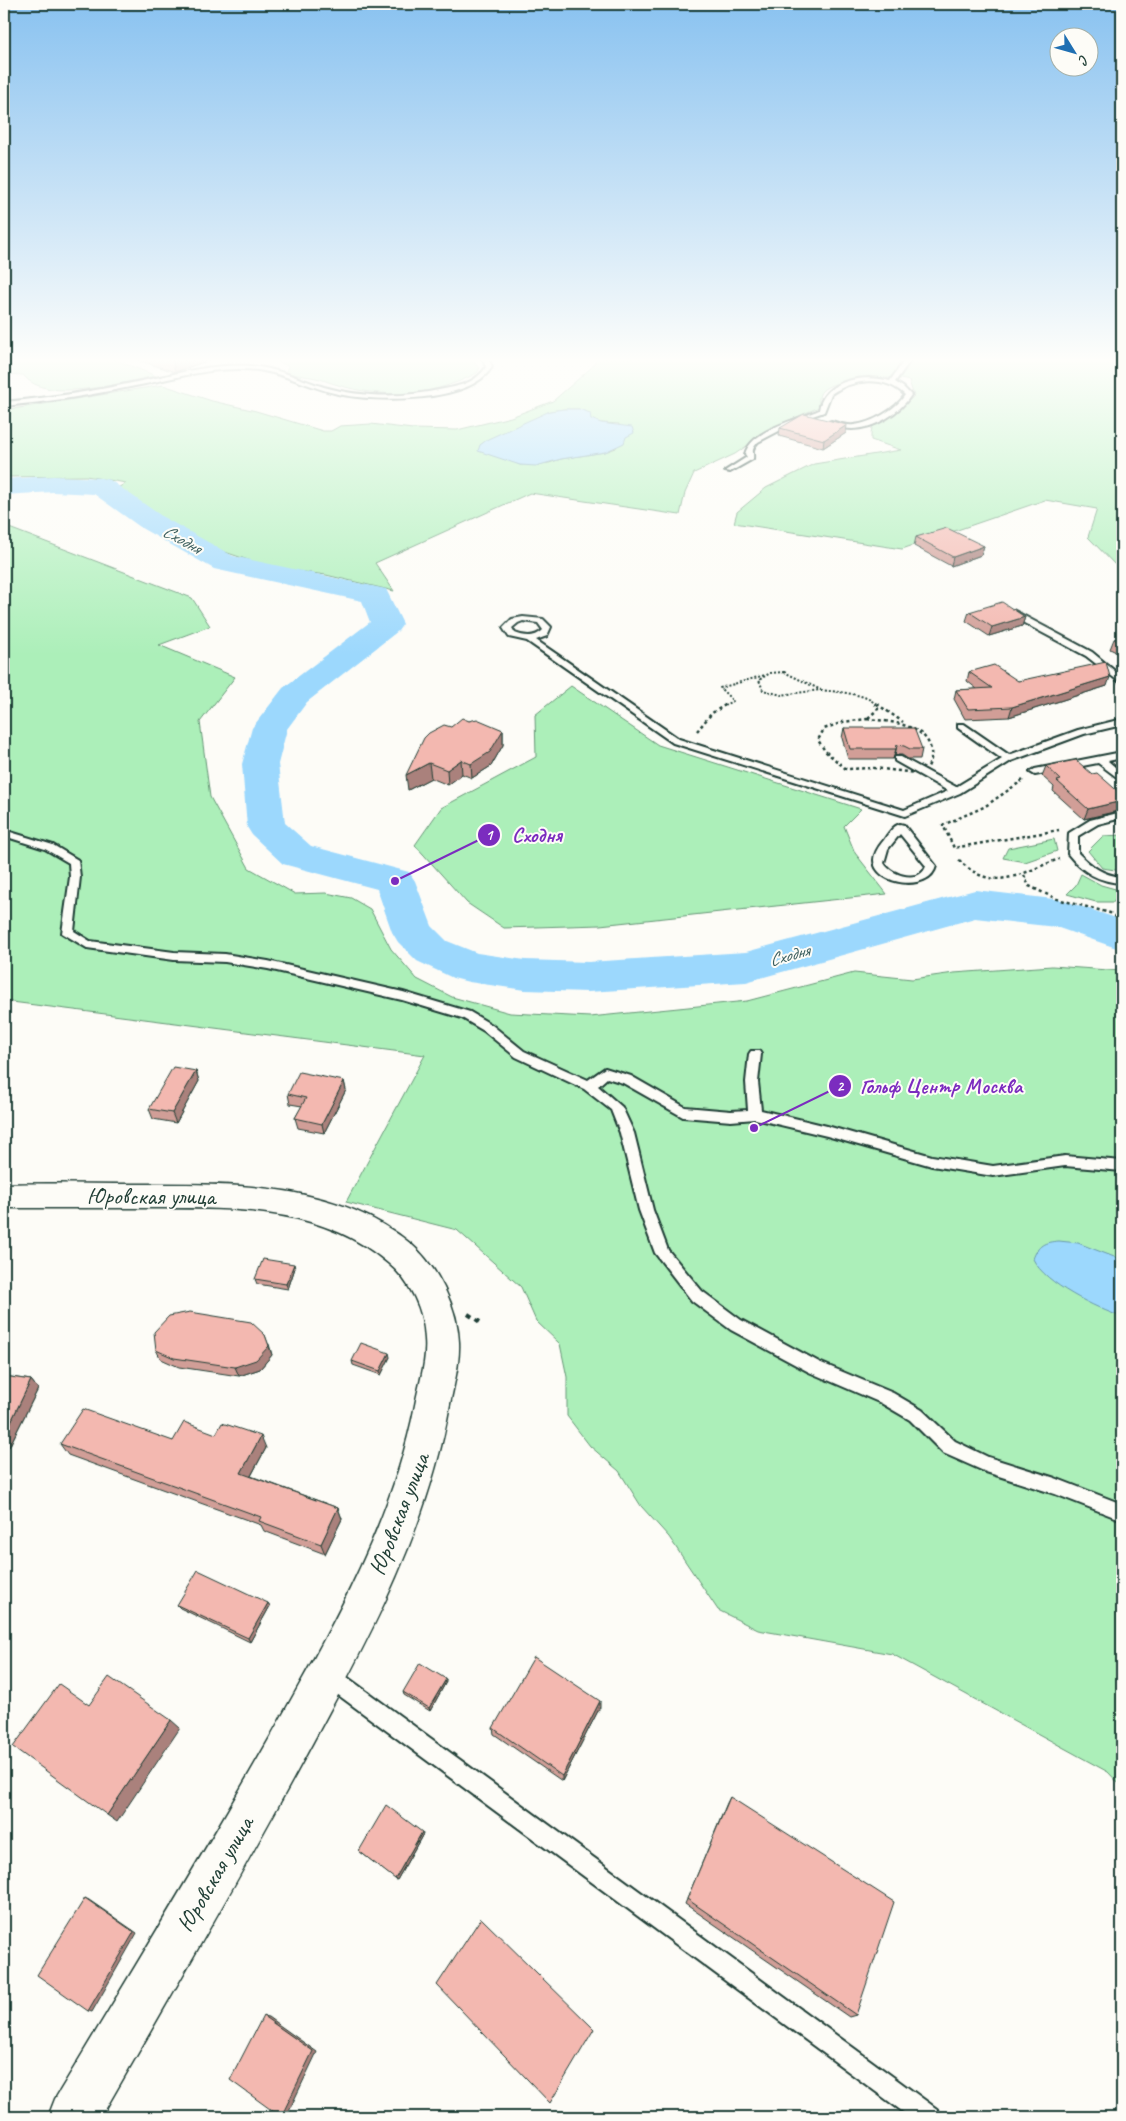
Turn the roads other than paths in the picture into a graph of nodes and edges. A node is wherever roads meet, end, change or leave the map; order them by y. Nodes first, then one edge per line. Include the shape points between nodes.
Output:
1 (749, 457) edge
2 (728, 471) dead end
3 (1004, 609) edge
4 (530, 640) dead end
5 (1122, 681) edge
6 (1122, 722) edge
7 (960, 726) dead end
8 (1122, 755) edge
9 (898, 759) edge
10 (1008, 759) junction
11 (1101, 760) junction
12 (1035, 772) road end
13 (1122, 778) edge
14 (956, 791) junction
15 (906, 812) junction
16 (1122, 815) edge
17 (900, 827) junction
18 (4, 832) edge
19 (1122, 880) edge
20 (755, 1054) dead end
21 (589, 1086) junction
22 (755, 1114) junction
23 (1122, 1166) edge
24 (4, 1196) edge
25 (1122, 1512) edge
26 (327, 1675) junction
27 (73, 2117) edge
28 (929, 2117) edge

1 - 2 lane
3 - 5 lane via 1089,654
4 - 15 lane via 676,741
6 - 10 lane via 1081,732
7 - 10 lane
8 - 11 lane
9 - 14 lane
10 - 14 lane
11 - 12 lane
11 - 13 lane
14 - 15 lane
15 - 17 lane
16 - 19 lane via 1094,822 1073,835 1074,854 1092,872 1106,879
17 - 17 lane via 880,856 882,869 908,880 925,876 930,872 929,860
18 - 21 lane via 49,847 74,862 68,933 87,944 268,965 403,996 466,1015 520,1054
20 - 22 lane via 752,1082
21 - 22 lane via 605,1072 627,1079 683,1112 731,1116
21 - 25 lane via 616,1107 627,1132 646,1210 662,1253 697,1296 736,1325 814,1367 887,1398 916,1415 948,1447 986,1464
22 - 23 lane via 932,1161 993,1171 1065,1162
24 - 26 street, Юровская улица via 227,1196 290,1203 340,1217 370,1232 399,1253 417,1272 433,1304 442,1339 431,1420 418,1474 377,1577
26 - 27 street, Юровская улица via 238,1836
26 - 28 lane

